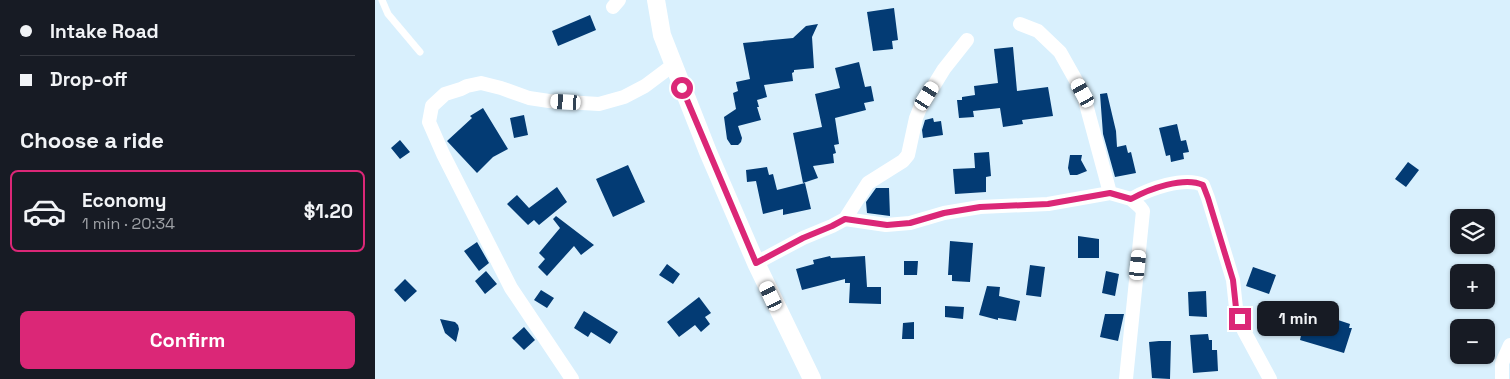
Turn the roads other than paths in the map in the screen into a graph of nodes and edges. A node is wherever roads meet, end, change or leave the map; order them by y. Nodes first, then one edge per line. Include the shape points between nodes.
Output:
1 (382, 0) edge
2 (656, 0) edge
3 (1020, 24) dead end
4 (967, 40) dead end
5 (420, 52) dead end
6 (673, 65) junction
7 (1110, 193) junction
8 (1131, 199) junction
9 (845, 219) junction
10 (756, 263) junction
11 (1510, 346) edge
12 (572, 379) edge
13 (812, 379) edge
14 (1126, 379) edge
15 (1270, 379) edge
16 (1502, 379) edge

1 - 5 lane via 387,14
2 - 6 street via 662,35
3 - 7 street via 1038,31 1060,52 1083,93
4 - 9 street via 920,108 908,154 895,167 868,183
6 - 10 street
6 - 12 street via 624,98 599,104 549,102 481,83 445,94 433,106 429,122 511,288
7 - 8 street
7 - 9 street via 1048,204 980,207 910,223 887,225
8 - 14 street via 1143,211 1143,218
8 - 15 street via 1148,190 1188,181 1203,185 1233,280 1241,323
9 - 10 street
10 - 13 street
11 - 16 street via 1502,363

